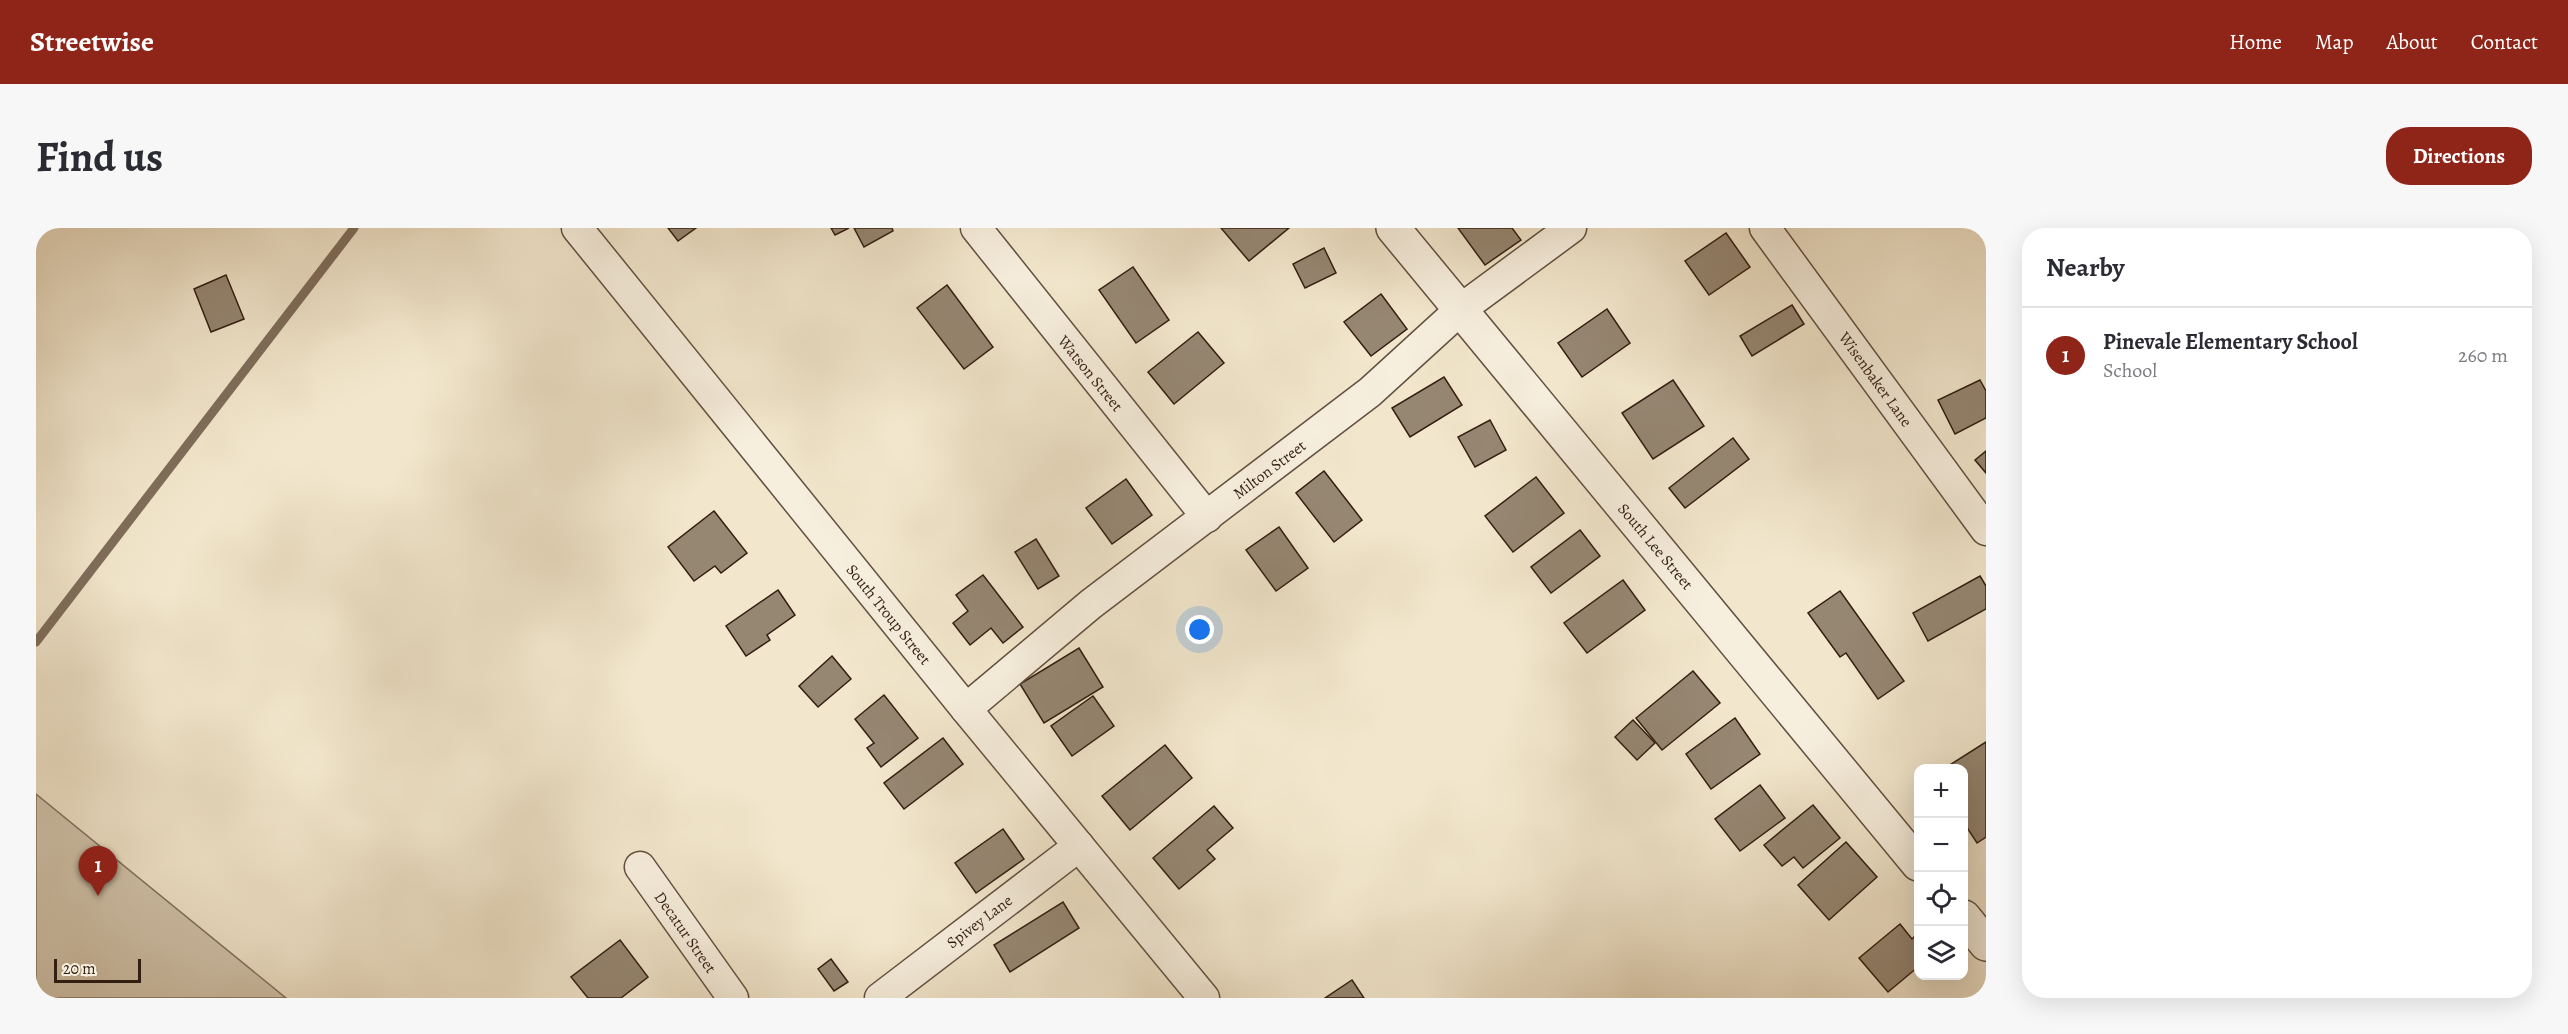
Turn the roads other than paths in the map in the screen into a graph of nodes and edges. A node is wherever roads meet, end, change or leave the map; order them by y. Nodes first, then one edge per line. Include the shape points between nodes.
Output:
1 (577, 228) edge
2 (976, 228) edge
3 (1393, 228) edge
4 (1571, 228) edge
5 (1765, 228) edge
6 (1461, 309) junction
7 (1207, 517) junction
8 (1986, 530) edge
9 (966, 709) junction
10 (1079, 846) junction
11 (1914, 859) edge
12 (640, 867) dead end
13 (1968, 922) edge
14 (1986, 944) edge
15 (733, 998) edge
16 (880, 998) edge
17 (1204, 998) edge

1 - 9 street, South Troup Street
2 - 7 street, Watson Street
3 - 6 street, South Lee Street
4 - 6 street, Milton Street
5 - 8 street, Wisenbaker Lane
6 - 7 street, Milton Street via 1370,392
6 - 11 street, South Lee Street
7 - 9 street, Milton Street via 1091,604
9 - 10 street, South Troup Street
10 - 16 street, Spivey Lane
10 - 17 street, South Troup Street
12 - 15 street, Decatur Street
13 - 14 street

